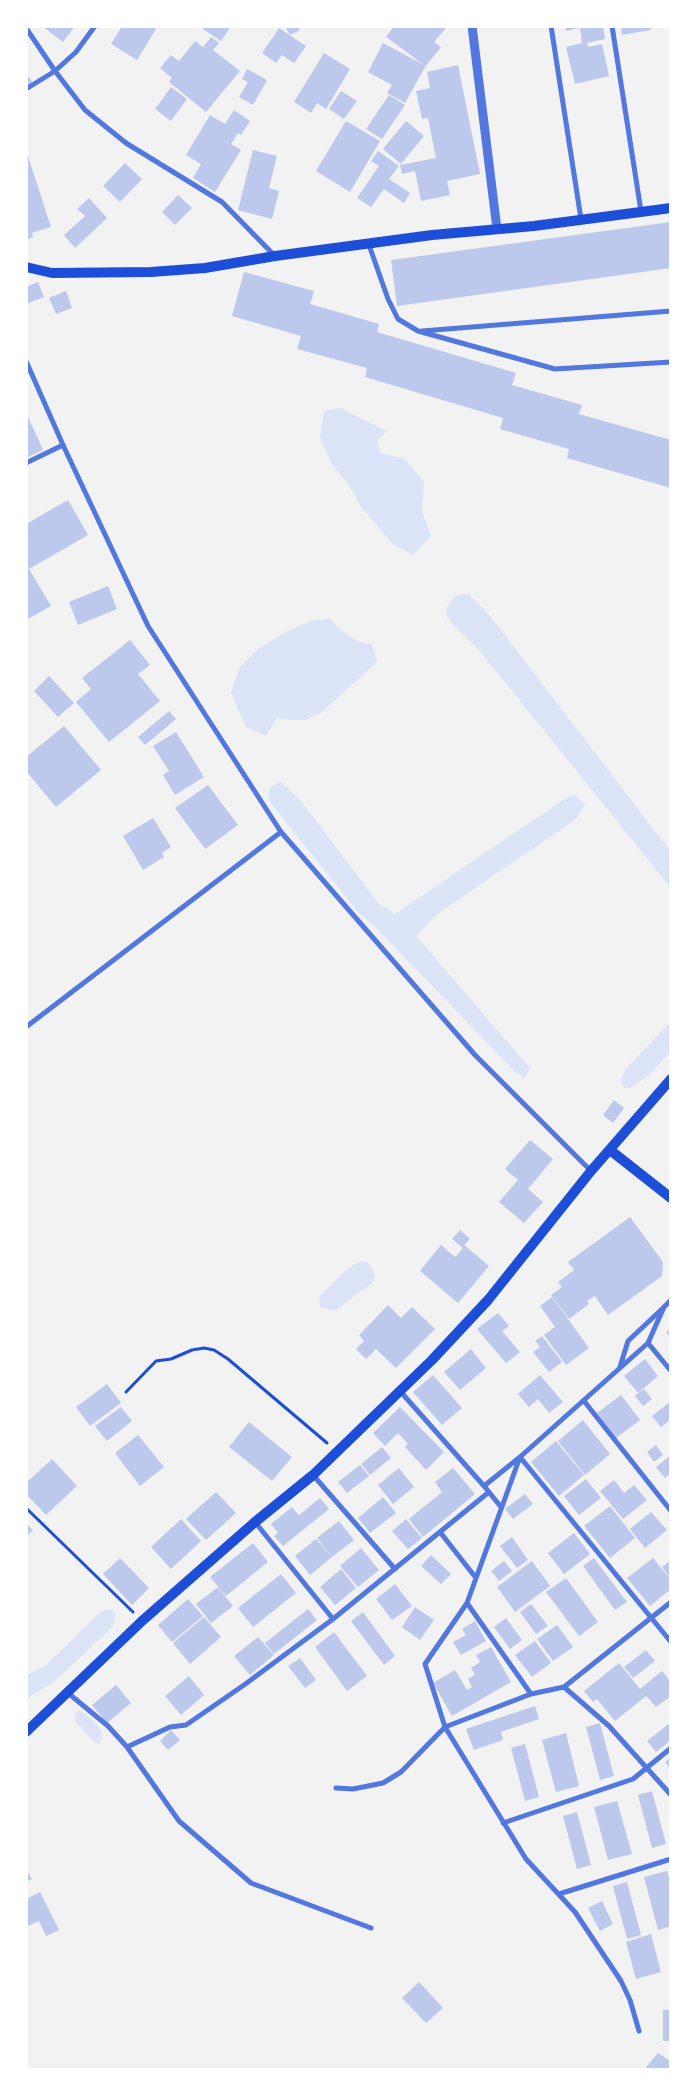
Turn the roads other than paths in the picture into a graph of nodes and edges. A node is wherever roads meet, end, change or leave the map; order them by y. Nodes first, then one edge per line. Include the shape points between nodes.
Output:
1 (95, 26) edge
2 (472, 26) edge
3 (551, 26) edge
4 (612, 26) edge
5 (26, 28) edge
6 (55, 70) junction
7 (26, 89) edge
8 (671, 208) edge
9 (641, 210) junction
10 (581, 219) junction
11 (498, 229) junction
12 (368, 245) junction
13 (275, 256) junction
14 (26, 267) edge
15 (671, 310) edge
16 (418, 331) junction
17 (26, 361) edge
18 (671, 362) edge
19 (63, 445) junction
20 (26, 463) edge
21 (281, 832) junction
22 (26, 1028) edge
23 (671, 1079) edge
24 (610, 1150) junction
25 (591, 1171) junction
26 (671, 1198) edge
27 (671, 1300) edge
28 (664, 1307) junction
29 (648, 1343) junction
30 (620, 1368) junction
31 (671, 1371) edge
32 (400, 1391) junction
33 (584, 1401) junction
34 (520, 1457) junction
35 (313, 1475) junction
36 (484, 1486) junction
37 (489, 1492) junction
38 (501, 1507) junction
39 (671, 1511) edge
40 (255, 1522) junction
41 (440, 1532) junction
42 (395, 1569) junction
43 (476, 1578) junction
44 (671, 1602) edge
45 (467, 1603) junction
46 (651, 1618) junction
47 (333, 1619) junction
48 (671, 1642) edge
49 (564, 1686) junction
50 (68, 1693) junction
51 (531, 1694) junction
52 (445, 1727) junction
53 (26, 1732) edge
54 (127, 1747) junction
55 (671, 1748) edge
56 (647, 1767) junction
57 (336, 1788) dead end
58 (671, 1795) edge
59 (503, 1823) junction
60 (671, 1859) edge
61 (559, 1894) junction
62 (371, 1928) dead end
63 (639, 2031) dead end

1 - 6 street via 76,52
2 - 11 street
3 - 10 street
4 - 9 street
5 - 6 street
6 - 7 street
6 - 13 street via 86,110 126,143 222,202
8 - 9 main road
9 - 10 main road
10 - 11 main road
11 - 12 main road
12 - 13 main road
12 - 16 street via 398,319
13 - 14 main road via 205,268 151,272 52,273
15 - 16 street
16 - 18 street via 555,369
17 - 19 street
19 - 20 street
19 - 21 street via 148,626
21 - 22 street
21 - 25 street via 475,1055
23 - 24 main road
24 - 25 main road
24 - 26 main road
25 - 32 main road via 488,1300
27 - 28 street
28 - 29 street
28 - 30 street via 628,1341
29 - 30 street
29 - 31 street
30 - 33 street
32 - 35 main road
32 - 36 street
33 - 34 street
33 - 39 street
34 - 36 street
34 - 38 street
34 - 46 street
35 - 40 main road
35 - 42 street
36 - 37 street
37 - 38 street
37 - 41 street
38 - 43 street
40 - 47 street
40 - 50 main road via 142,1621
41 - 42 street
41 - 43 street
42 - 47 street
43 - 45 street
44 - 46 street
45 - 51 street
45 - 52 street via 425,1664
46 - 48 street
46 - 49 street
47 - 54 street via 186,1725 170,1727
49 - 51 street
49 - 56 street via 609,1726
50 - 53 main road
50 - 54 street via 108,1726
51 - 52 street
52 - 57 street via 394,1778 370,1787
52 - 59 street
54 - 62 street via 179,1821 251,1883
55 - 56 street
56 - 58 street
56 - 59 street via 633,1779
59 - 61 street via 526,1859
60 - 61 street
61 - 63 street via 576,1912 621,1981

